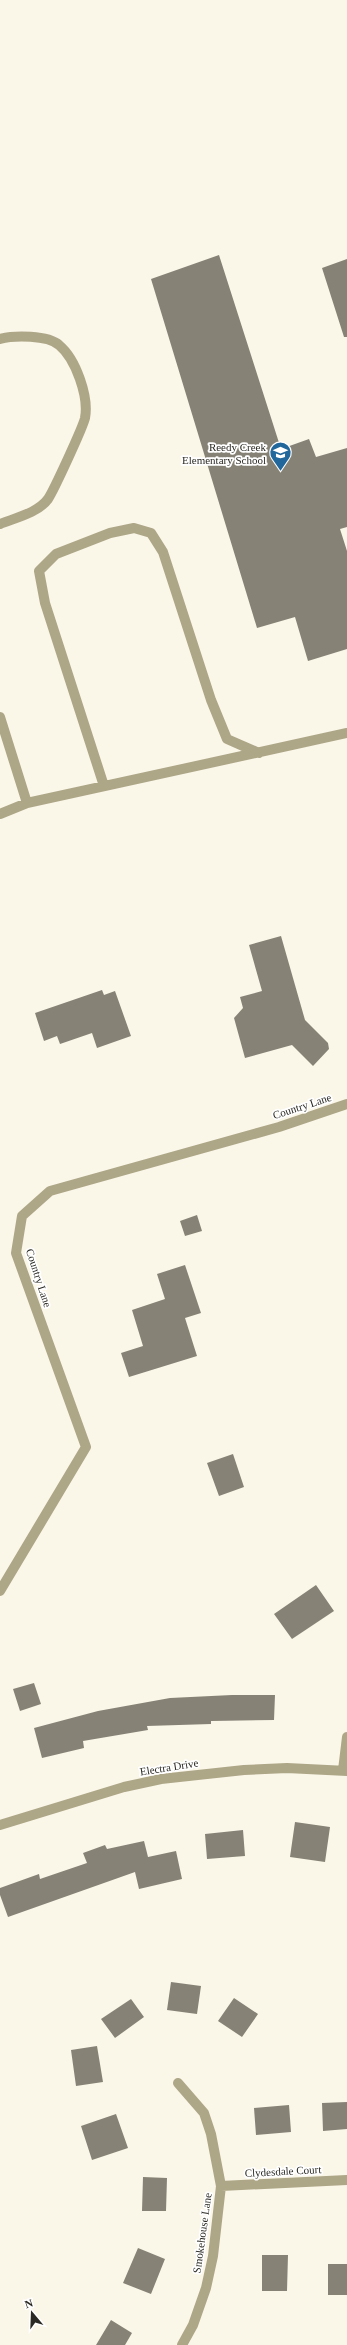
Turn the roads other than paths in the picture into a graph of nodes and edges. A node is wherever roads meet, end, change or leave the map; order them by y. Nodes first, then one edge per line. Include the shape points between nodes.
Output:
1 (0, 339) edge
2 (0, 524) edge
3 (0, 717) edge
4 (347, 734) edge
5 (259, 753) junction
6 (104, 786) junction
7 (27, 803) junction
8 (0, 814) edge
9 (347, 1104) edge
10 (0, 1591) edge
11 (347, 1737) edge
12 (345, 1770) edge
13 (0, 1825) edge
14 (178, 2083) dead end
15 (347, 2180) edge
16 (220, 2186) junction
17 (182, 2345) edge

1 - 2 street via 31,336 59,345 72,363 84,389 85,418 48,499 32,512
3 - 7 street
4 - 5 street
5 - 6 street
5 - 6 street via 227,739 211,700 163,552 151,534 134,528 56,554 39,571 45,602
6 - 7 street
7 - 8 street
9 - 10 street, Country Lane via 50,1191 22,1216 16,1252 86,1447
11 - 12 street
12 - 13 street, Electra Drive via 244,1770 162,1779 124,1787
14 - 16 street, Smokehouse Lane via 204,2113 211,2134
15 - 16 street, Clydesdale Court
16 - 17 street, Smokehouse Lane via 213,2256 206,2288 193,2325

